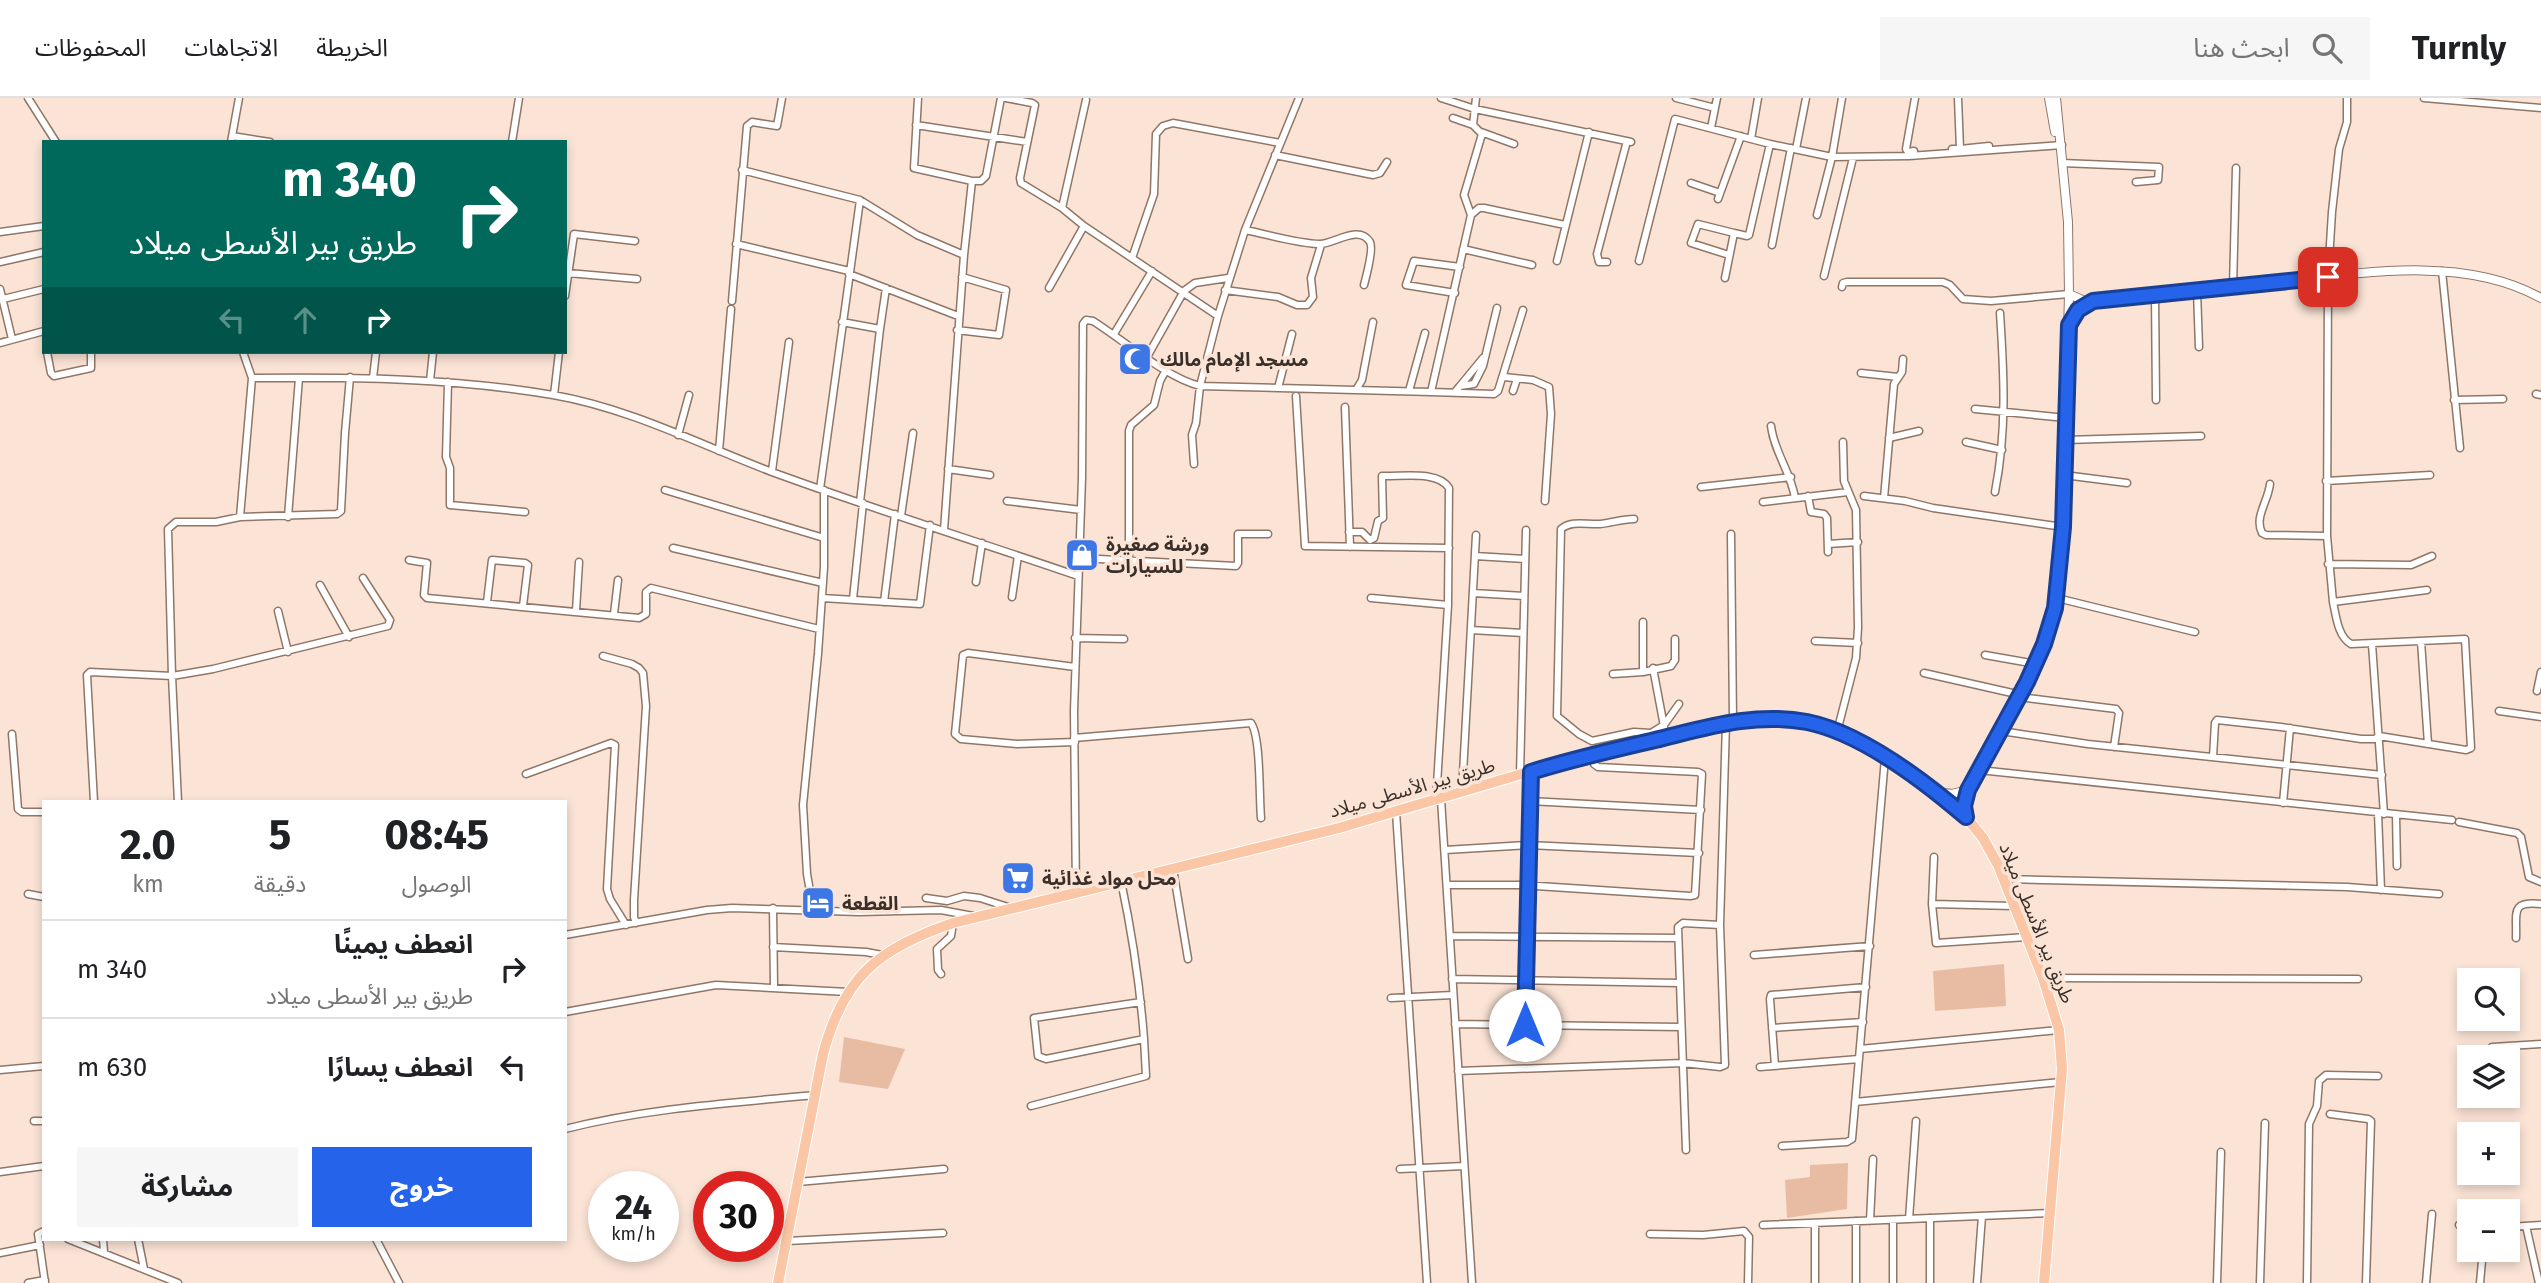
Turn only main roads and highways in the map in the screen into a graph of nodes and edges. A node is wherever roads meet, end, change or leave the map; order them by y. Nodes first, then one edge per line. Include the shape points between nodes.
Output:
1 (778, 1283) edge
2 (2044, 1283) edge

1 - 2 main road, طريق بير الأسطى ميلاد via 828,1037 848,992 882,955 914,936 1396,812 1591,755 1730,722 1783,719 1838,732 1885,758 1966,817 1991,851 2043,978 2059,1030 2061,1082

